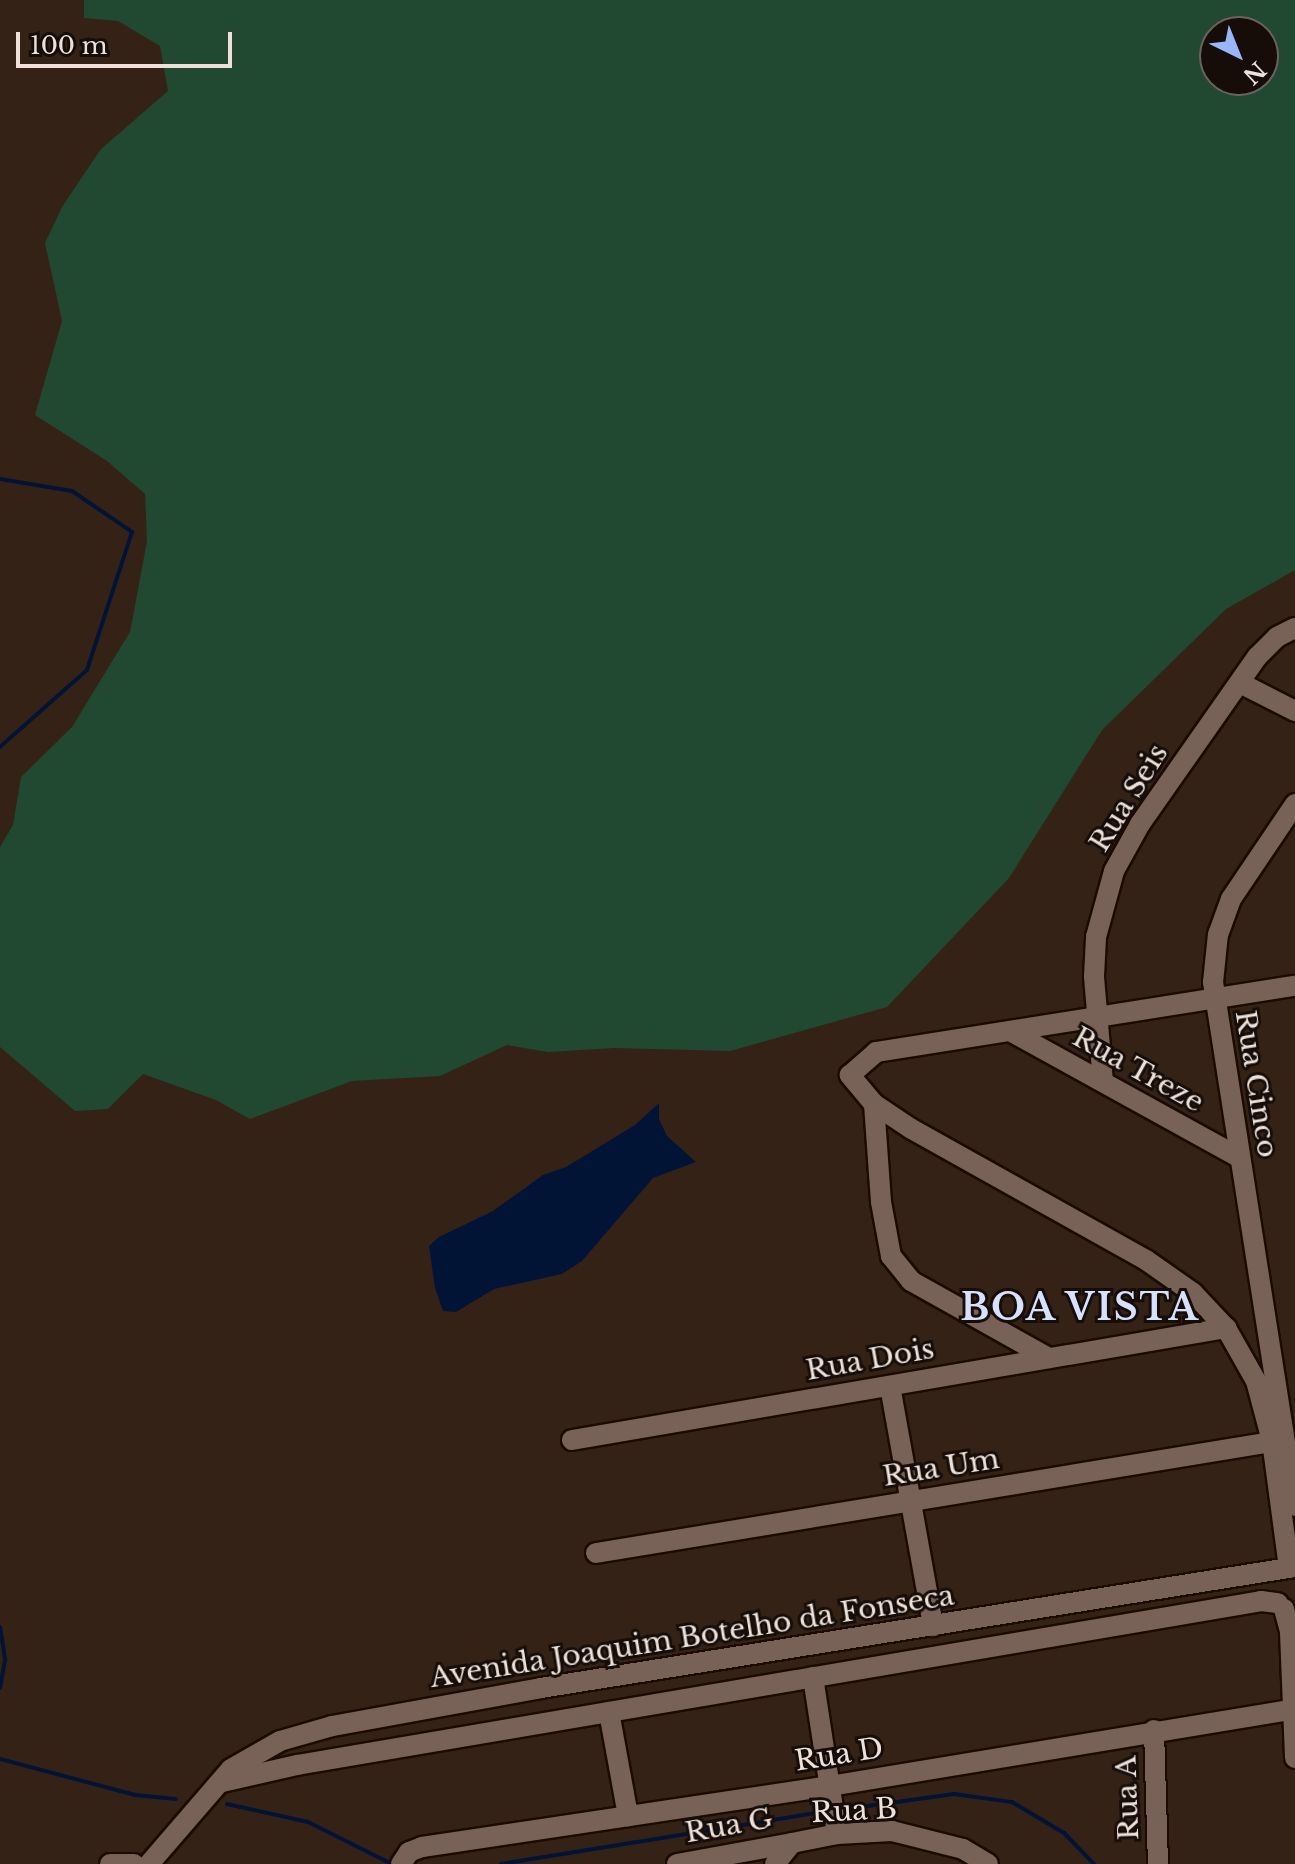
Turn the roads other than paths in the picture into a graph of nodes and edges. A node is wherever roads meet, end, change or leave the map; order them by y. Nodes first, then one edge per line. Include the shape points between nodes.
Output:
1 (1295, 628) edge
2 (1240, 683) junction
3 (1295, 711) edge
4 (1295, 804) edge
5 (1295, 986) edge
6 (1213, 999) junction
7 (1096, 1018) junction
8 (1010, 1031) junction
9 (1103, 1082) junction
10 (874, 1104) junction
11 (1240, 1158) junction
12 (1226, 1328) junction
13 (1049, 1358) junction
14 (890, 1386) junction
15 (1284, 1439) edge
16 (572, 1440) dead end
17 (911, 1502) junction
18 (1295, 1506) edge
19 (596, 1553) dead end
20 (1286, 1568) edge
21 (1286, 1609) edge
22 (933, 1626) junction
23 (813, 1677) junction
24 (1293, 1709) edge
25 (609, 1712) junction
26 (1154, 1730) junction
27 (1295, 1750) edge
28 (1295, 1758) edge
29 (219, 1783) junction
30 (830, 1786) junction
31 (628, 1816) junction
32 (837, 1834) junction
33 (792, 1843) junction
34 (110, 1864) edge
35 (134, 1864) edge
36 (149, 1864) edge
37 (401, 1864) edge
38 (677, 1864) edge
39 (775, 1864) edge
40 (988, 1864) edge
41 (1158, 1864) edge

1 - 2 street, Rua Seis via 1277,637
2 - 3 street
2 - 7 street, Rua Seis via 1140,824 1114,871 1096,937
4 - 6 street, Rua Cinco via 1231,899 1213,956
5 - 6 street
6 - 7 street
6 - 11 street, Rua Cinco
7 - 8 street
7 - 9 street, Rua Seis
8 - 9 street, Rua Treze
8 - 10 street via 876,1052 850,1075
9 - 11 street, Rua Treze
10 - 12 street via 1146,1260 1193,1293
10 - 13 street via 891,1256 911,1281
11 - 15 street, Rua Cinco
12 - 13 street, Rua Dois
12 - 15 street
13 - 14 street, Rua Dois
14 - 16 street, Rua Dois
14 - 17 street
15 - 17 street, Rua Um
15 - 18 street
15 - 20 street
17 - 19 street, Rua Um
17 - 22 street
20 - 21 street via 1272,1587
20 - 22 street, Avenida Joaquim Botelho da Fonseca
21 - 23 street via 1261,1601
21 - 24 street
22 - 29 street, Avenida Joaquim Botelho da Fonseca via 332,1726 280,1741 231,1769
23 - 25 street
23 - 30 street
24 - 26 street, Rua D
24 - 27 street
25 - 29 street
25 - 31 street
26 - 30 street, Rua D
26 - 41 street, Rua A
27 - 28 street
29 - 36 street, Avenida Joaquim Botelho da Fonseca
30 - 31 street, Rua D
30 - 32 street
31 - 37 street, Rua D via 422,1847 409,1852
32 - 33 street, Rua B
32 - 40 street, Rua B via 892,1831 963,1849
33 - 38 street, Rua G
33 - 39 street, Rua B
34 - 35 street

